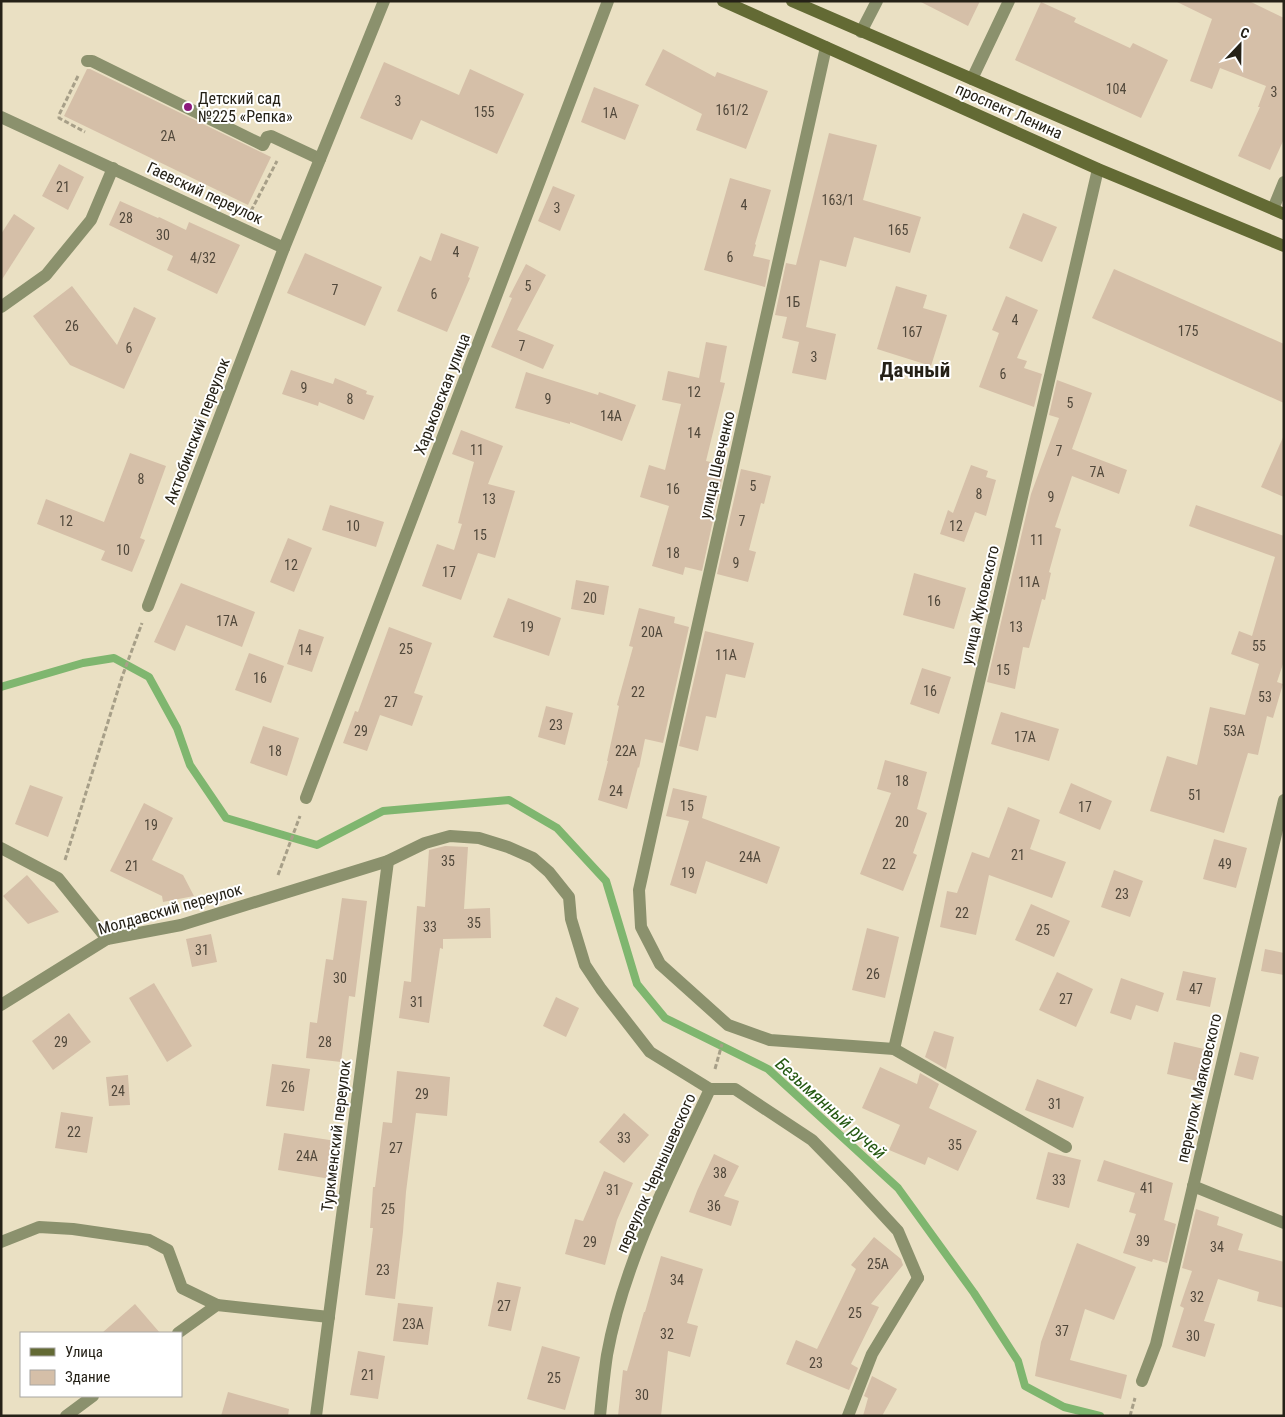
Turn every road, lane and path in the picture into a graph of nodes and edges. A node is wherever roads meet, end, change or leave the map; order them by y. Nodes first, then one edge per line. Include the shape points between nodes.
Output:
1 (384, 1) edge
2 (608, 1) edge
3 (723, 1) edge
4 (792, 1) edge
5 (877, 1) edge
6 (1008, 1) edge
7 (861, 32) junction
8 (826, 47) junction
9 (87, 61) joint
10 (972, 79) junction
11 (1, 117) edge
12 (89, 134) dead end
13 (280, 153) dead end
14 (320, 159) junction
15 (113, 168) junction
16 (1098, 169) junction
17 (1284, 182) edge
18 (247, 210) dead end
19 (1278, 212) edge
20 (1284, 246) edge
21 (284, 248) junction
22 (1, 307) edge
23 (148, 606) joint
24 (306, 798) dead end
25 (1284, 800) edge
26 (302, 810) dead end
27 (1, 848) edge
28 (286, 853) dead end
29 (388, 861) junction
30 (58, 878) junction
31 (107, 939) junction
32 (1, 1005) edge
33 (728, 1026) junction
34 (894, 1049) junction
35 (710, 1089) junction
36 (1066, 1147) dead end
37 (1193, 1186) junction
38 (1284, 1223) edge
39 (1, 1242) edge
40 (217, 1305) junction
41 (329, 1317) junction
42 (179, 1332) edge
43 (1142, 1381) dead end
44 (92, 1397) edge
45 (1133, 1401) dead end
46 (66, 1416) edge
47 (316, 1416) edge
48 (600, 1416) edge
49 (848, 1416) edge
50 (1130, 1416) edge

1 - 14 street, Актюбинский переулок
2 - 24 street, Харьковская улица
3 - 8 main road, проспект Ленина
4 - 7 main road, проспект Ленина
5 - 7 street
6 - 10 street
7 - 10 main road, проспект Ленина
8 - 16 main road, проспект Ленина
8 - 33 street, улица Шевченко via 639,890 641,926 660,964
9 - 12 path via 59,118
9 - 14 street via 263,145 271,136
10 - 19 main road, проспект Ленина
11 - 15 street, Гаевский переулок
13 - 18 path via 253,208
14 - 21 street, Актюбинский переулок
15 - 21 street, Гаевский переулок
15 - 22 street via 91,220 46,275
16 - 20 main road, проспект Ленина
16 - 34 street, улица Жуковского
17 - 19 street
21 - 23 street, Актюбинский переулок
23 - 30 path
25 - 37 street, переулок Маяковского
26 - 28 path
27 - 30 street
29 - 31 street, Молдавский переулок via 181,925
29 - 35 street, Молдавский переулок via 425,843 450,836 479,838 533,858 569,897 571,919 585,964 600,989 650,1052
29 - 41 street, Туркменский переулок
30 - 31 street
31 - 32 street, Молдавский переулок
33 - 34 street via 770,1040
33 - 35 path
34 - 36 street
35 - 48 street, переулок Чернышевского via 641,1240 620,1304 608,1355
35 - 49 street via 735,1089 812,1140 898,1232 918,1278 872,1354
37 - 38 street
37 - 43 street, переулок Маяковского via 1156,1344
39 - 40 street via 39,1227 149,1240 168,1250 182,1288
40 - 41 street
40 - 42 street
41 - 47 street, Туркменский переулок
44 - 46 street
45 - 50 path

